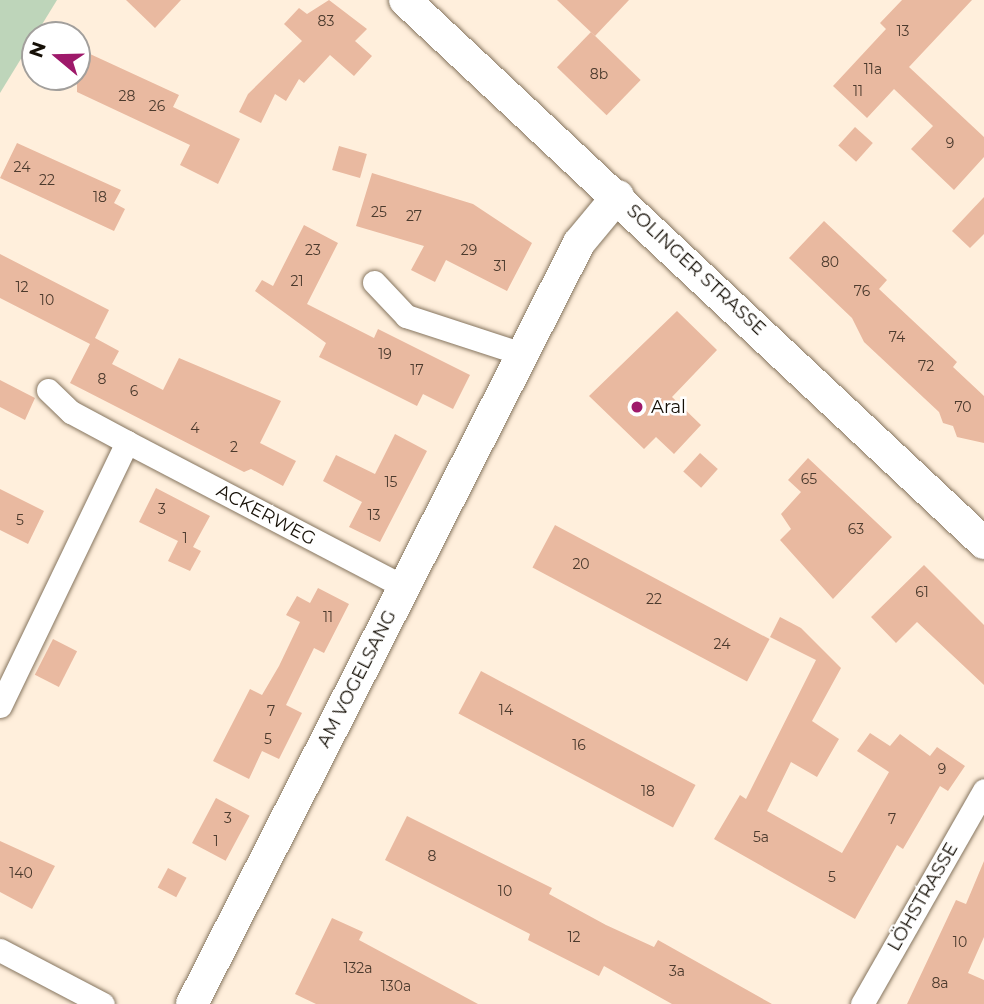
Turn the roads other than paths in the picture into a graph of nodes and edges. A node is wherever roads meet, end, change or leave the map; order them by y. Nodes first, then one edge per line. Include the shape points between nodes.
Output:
1 (405, 0) edge
2 (618, 196) junction
3 (373, 282) dead end
4 (522, 354) junction
5 (48, 390) dead end
6 (127, 442) junction
7 (984, 543) edge
8 (404, 587) junction
9 (0, 706) edge
10 (984, 790) edge
11 (0, 950) edge
12 (103, 1004) edge
13 (192, 1004) edge
14 (862, 1004) edge

1 - 2 main road, SOLINGER STRASSE
2 - 4 main road, AM VOGELSANG via 579,243
2 - 7 main road, SOLINGER STRASSE
3 - 4 street via 406,316
4 - 8 main road, AM VOGELSANG
5 - 6 street, ACKERWEG via 71,412
6 - 8 street, ACKERWEG
6 - 9 street
8 - 13 main road, AM VOGELSANG
10 - 14 street, LÖHSTRASSE
11 - 12 street

